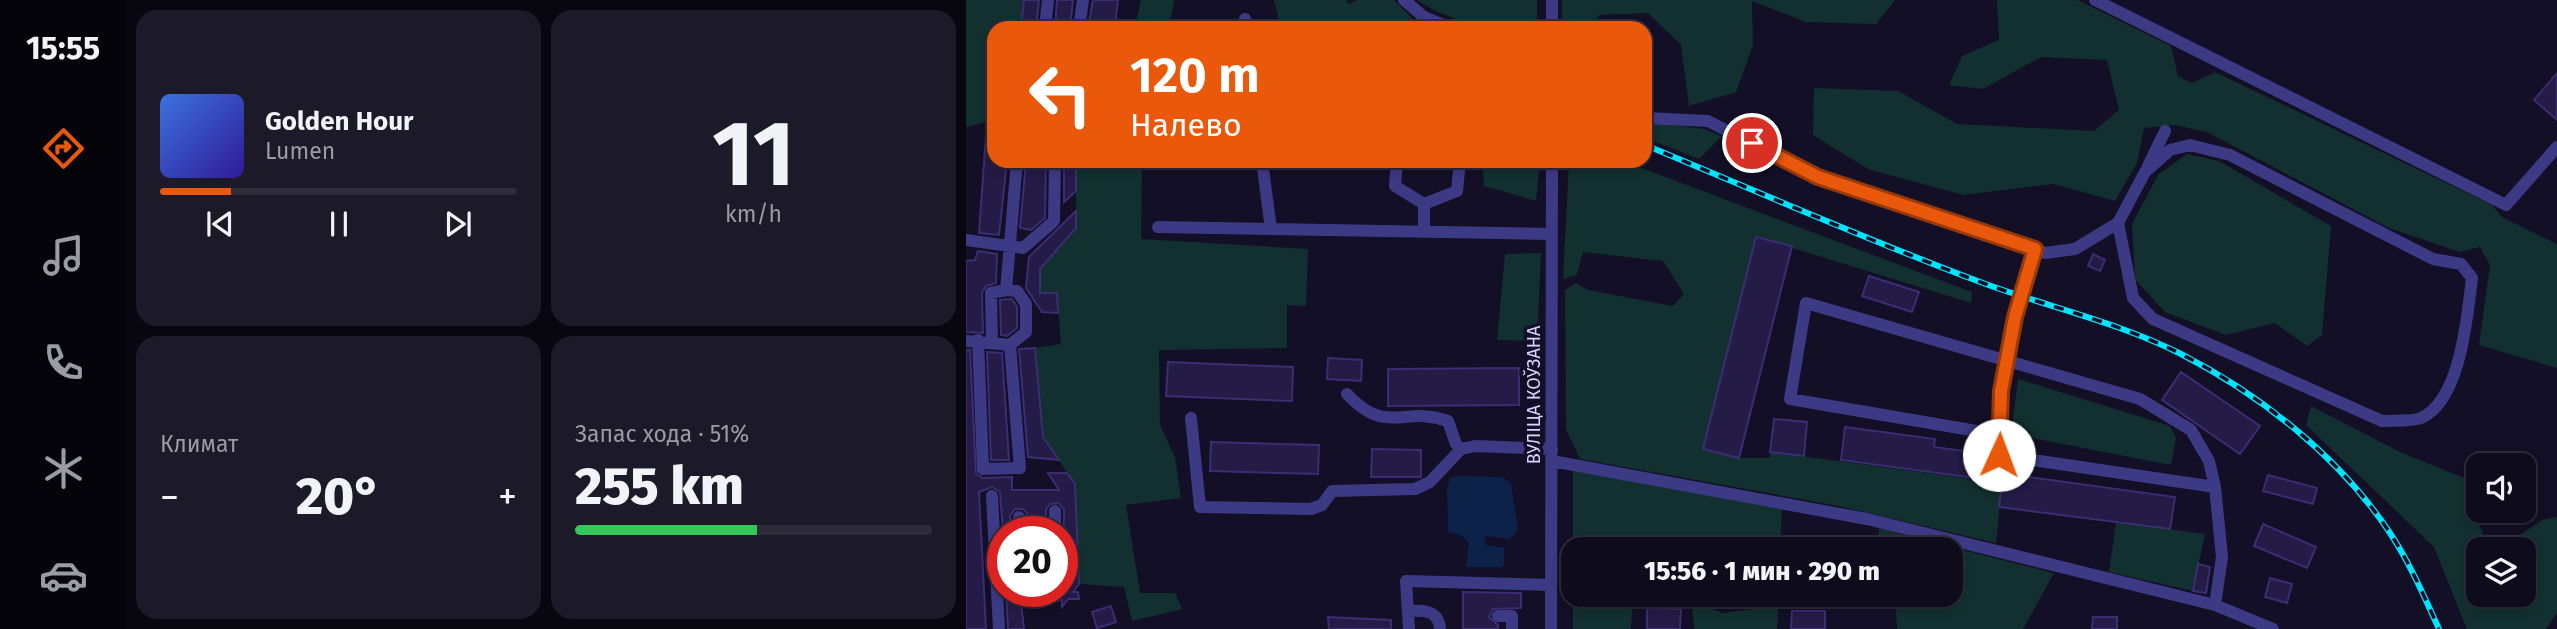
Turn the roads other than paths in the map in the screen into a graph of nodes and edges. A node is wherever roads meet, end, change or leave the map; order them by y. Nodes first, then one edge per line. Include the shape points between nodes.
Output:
1 (1048, 0) edge
2 (1083, 0) edge
3 (1404, 0) edge
4 (1552, 0) edge
5 (2095, 0) edge
6 (1046, 21) edge
7 (1080, 21) edge
8 (1434, 21) edge
9 (1552, 21) edge
10 (1652, 118) edge
11 (2165, 131) dead end
12 (2557, 148) edge
13 (1016, 168) edge
14 (1055, 168) edge
15 (1263, 168) edge
16 (1396, 168) edge
17 (1460, 168) edge
18 (1552, 168) edge
19 (2145, 172) junction
20 (1424, 204) junction
21 (2118, 223) junction
22 (1158, 227) dead end
23 (1270, 229) junction
24 (1424, 232) junction
25 (1552, 234) junction
26 (966, 240) edge
27 (1009, 246) junction
28 (2035, 249) junction
29 (1006, 290) junction
30 (972, 341) edge
31 (992, 342) junction
32 (1010, 345) junction
33 (2006, 362) junction
34 (1347, 394) dead end
35 (1191, 418) dead end
36 (2000, 435) junction
37 (1461, 450) junction
38 (1552, 455) junction
39 (2215, 487) junction
40 (992, 496) dead end
41 (1055, 511) dead end
42 (994, 516) edge
43 (1055, 516) edge
44 (1551, 585) junction
45 (2215, 605) junction
46 (999, 607) edge
47 (1408, 611) junction
48 (1498, 616) dead end
49 (999, 629) edge
50 (1409, 629) edge
51 (1440, 629) edge
52 (1512, 629) edge
53 (1551, 629) edge
54 (2273, 629) edge

1 - 6 street
2 - 7 street
3 - 8 street
4 - 9 street
5 - 12 street via 2506,205
10 - 28 street via 1708,121 1818,177
11 - 19 street
13 - 27 street
14 - 27 street via 1054,221 1023,248
15 - 23 street
16 - 20 street via 1395,186
17 - 20 street via 1457,191
18 - 25 street, ВУЛІЦА КОЎЗАНА
19 - 21 street
19 - 21 street via 2170,150 2190,145 2230,155 2433,259 2461,264 2472,278 2465,334 2446,396 2420,418 2382,421 2153,318 2133,298
20 - 24 street
21 - 28 street via 2075,249 2045,253
22 - 23 street
23 - 24 street
24 - 25 street
25 - 38 street, ВУЛІЦА КОЎЗАНА
26 - 27 street
27 - 29 street
28 - 33 street
29 - 31 street via 991,293
29 - 32 street via 1017,291 1026,304 1026,332
30 - 31 street
30 - 32 street via 983,469 1020,468
31 - 32 street
33 - 36 street
33 - 36 street via 1805,303 1790,399
33 - 39 street via 2140,399 2191,430 2209,461
34 - 37 street via 1362,411 1381,419 1432,416 1448,421
35 - 37 street via 1200,507 1311,509 1322,505 1332,491 1415,489 1430,482
36 - 39 street via 1999,455
37 - 38 street via 1475,446
38 - 44 street, ВУЛІЦА КОЎЗАНА
38 - 45 street via 1867,519
39 - 45 street via 2222,557
40 - 42 street
41 - 43 street
44 - 47 street via 1406,582
44 - 53 street, ВУЛІЦА КОЎЗАНА
45 - 54 street
46 - 49 street
47 - 50 street
47 - 51 street via 1425,610 1434,615
48 - 52 street via 1513,616

